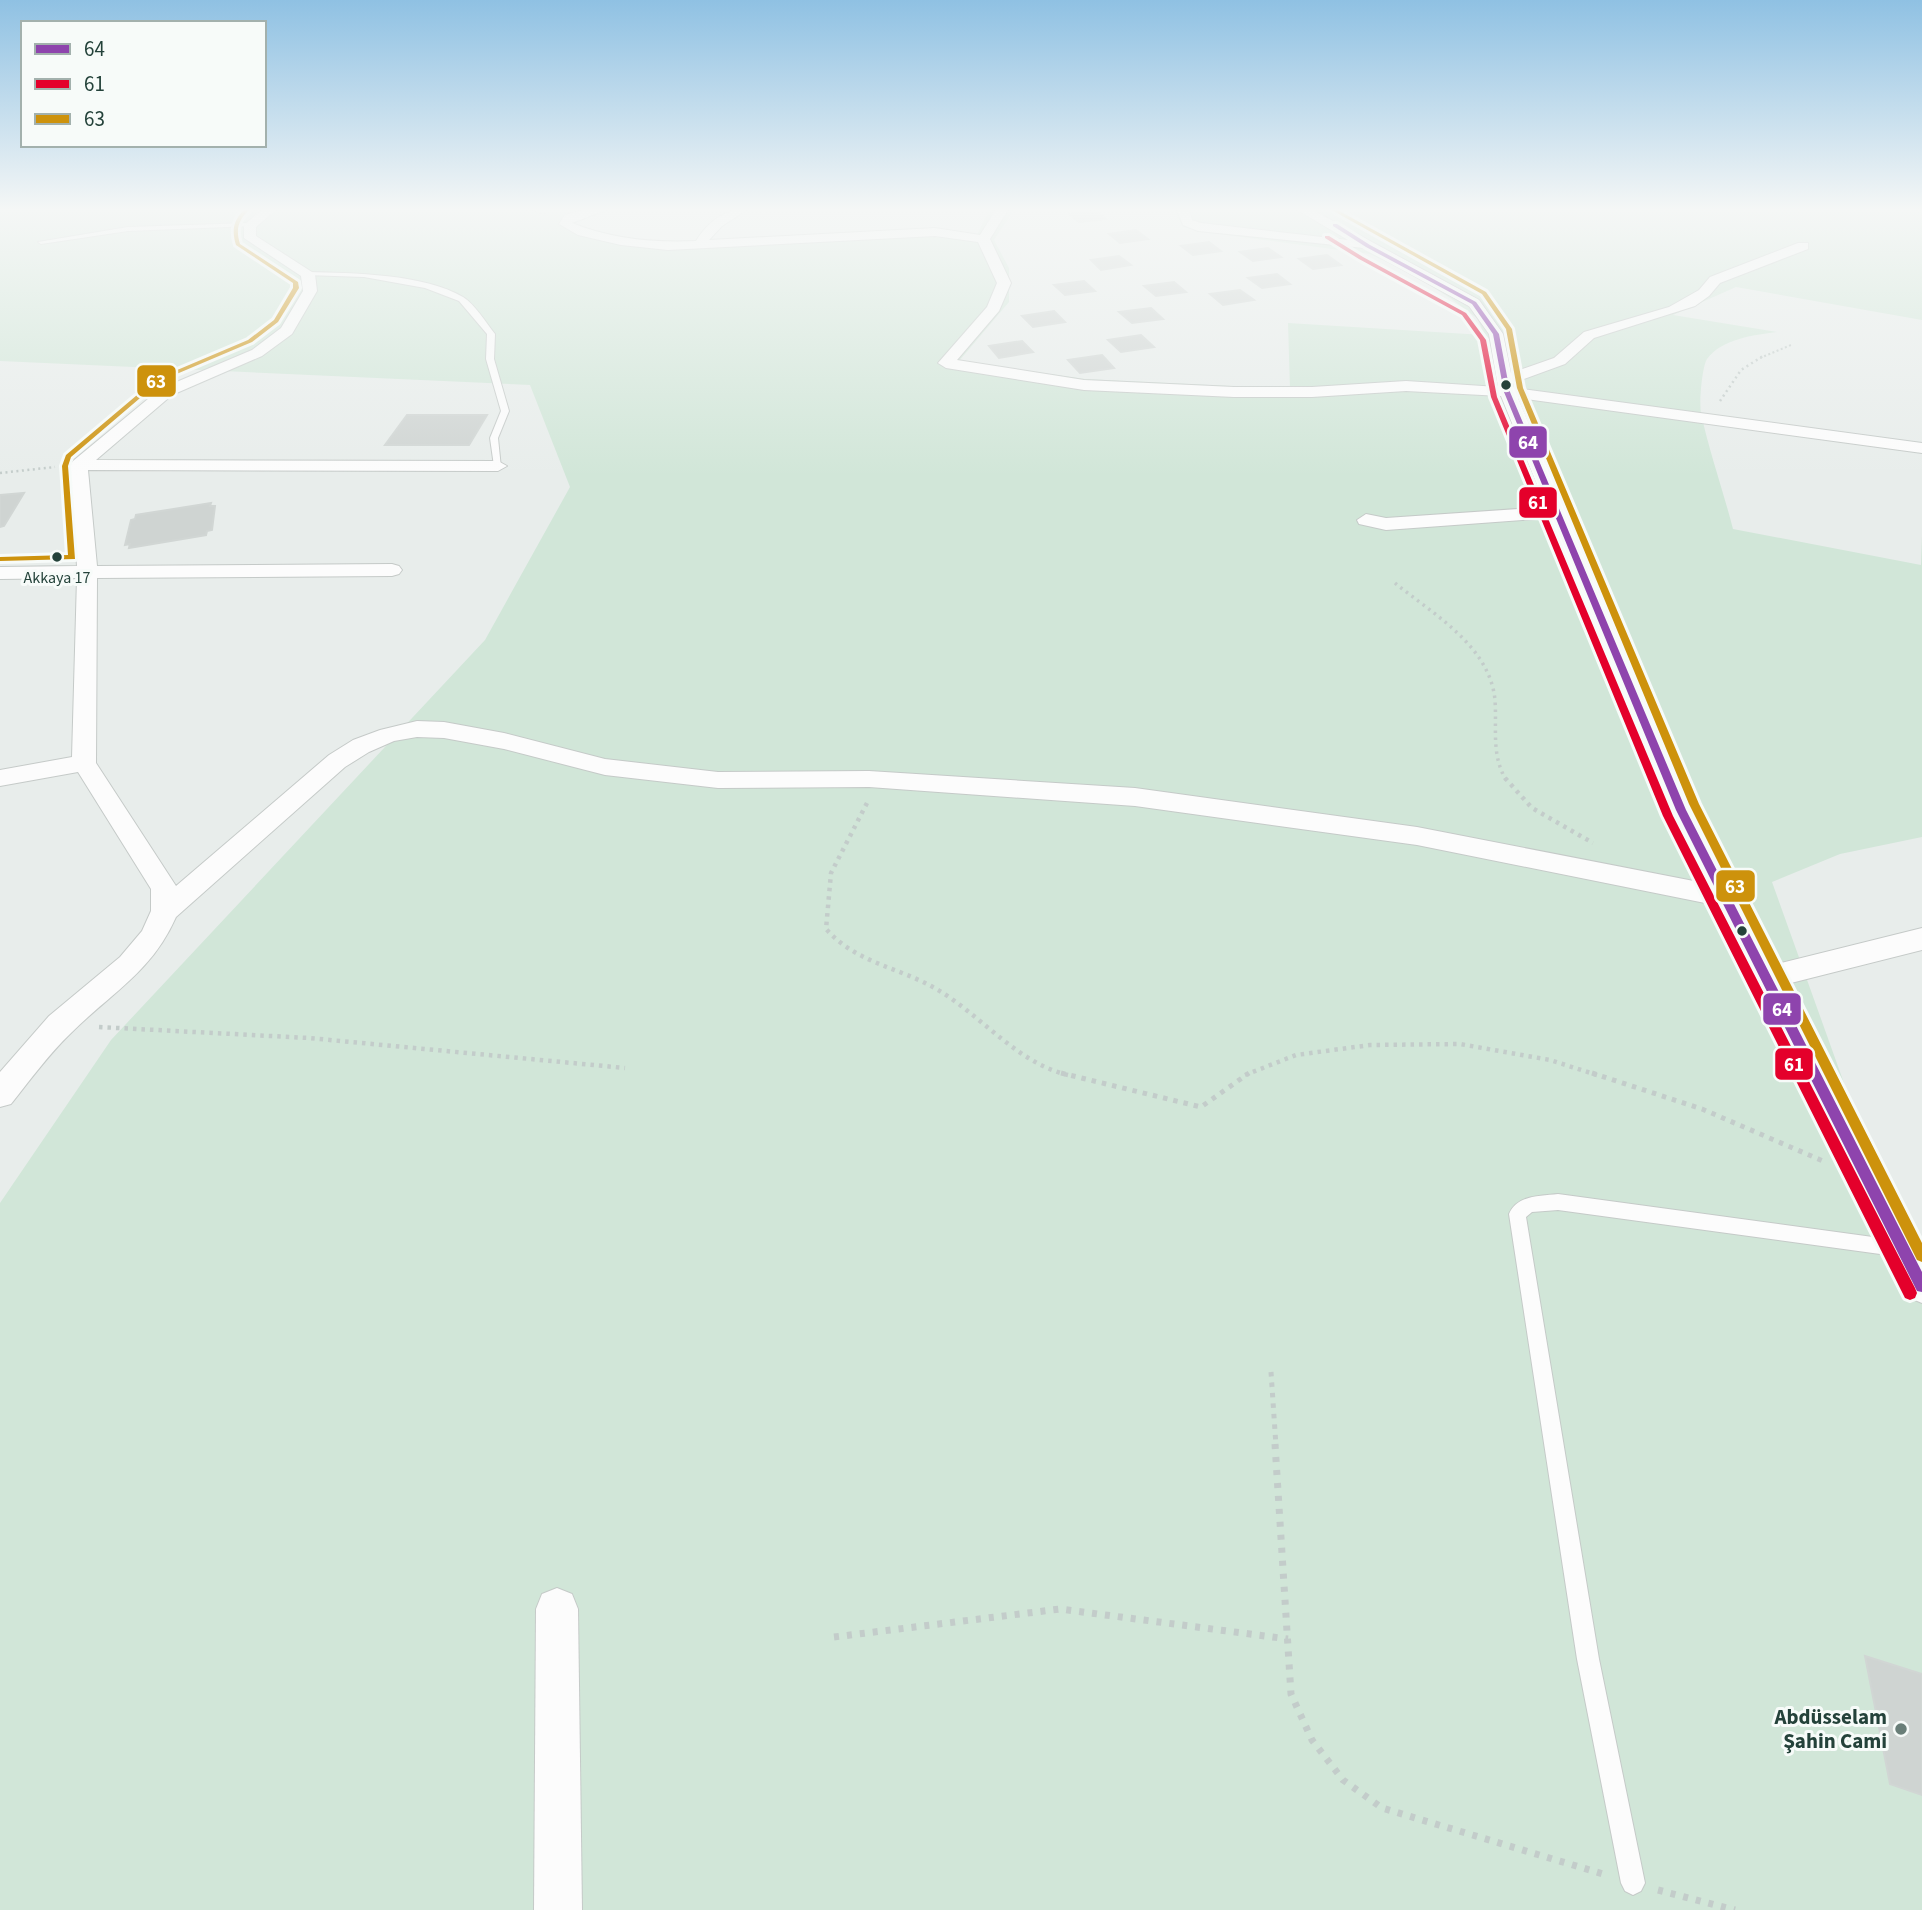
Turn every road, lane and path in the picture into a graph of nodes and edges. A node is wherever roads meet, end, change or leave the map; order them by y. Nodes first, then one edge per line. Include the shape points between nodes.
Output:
1 (306, 297) edge
2 (456, 297) edge
3 (998, 297) edge
4 (1463, 297) edge
5 (1698, 297) edge
6 (1791, 345) dead end
7 (1506, 386) junction
8 (1712, 418) junction
9 (1922, 448) edge
10 (79, 465) junction
11 (498, 466) joint
12 (0, 473) edge
13 (1559, 512) junction
14 (1366, 520) dead end
15 (392, 570) dead end
16 (87, 571) junction
17 (0, 573) edge
18 (1395, 583) dead end
19 (84, 763) junction
20 (0, 778) edge
21 (879, 780) junction
22 (1602, 849) dead end
23 (1724, 897) junction
24 (164, 911) junction
25 (1922, 940) edge
26 (1765, 978) junction
27 (59, 1026) junction
28 (625, 1068) dead end
29 (0, 1094) edge
30 (1865, 1178) junction
31 (1904, 1249) junction
32 (1922, 1286) edge
33 (1271, 1372) dead end
34 (557, 1609) dead end
35 (834, 1637) dead end
36 (1288, 1639) junction
37 (1633, 1883) junction
38 (558, 1910) edge
39 (1735, 1910) edge

1 - 10 street via 287,331 257,353 166,392
2 - 11 lane via 491,334 490,359 505,411 494,438
3 - 7 street via 946,363 1097,386 1286,392
4 - 7 street via 1474,303 1496,334
5 - 7 street via 1590,334 1566,357
6 - 8 path via 1747,363 1726,388
7 - 8 street
7 - 13 street
8 - 9 street
10 - 11 street
10 - 12 path
10 - 16 street
13 - 14 street via 1386,524
13 - 23 street via 1681,810
15 - 16 street
16 - 17 street
16 - 19 street
18 - 22 path via 1474,651 1487,672 1496,697 1495,751 1512,789 1545,817
19 - 20 street
19 - 24 street via 164,888
21 - 23 street via 1162,800 1417,836
21 - 24 street via 718,780 605,766 504,741 417,729 361,746 337,761
21 - 30 path via 831,873 826,929 853,955 935,988 1034,1062 1055,1072 1201,1107 1245,1075 1296,1055 1370,1045 1460,1044 1550,1060 1689,1105
23 - 26 street
24 - 27 street via 153,937 130,965
25 - 26 street
26 - 30 street
27 - 28 path via 309,1038
27 - 29 street
30 - 31 street
31 - 32 street
31 - 37 lane via 1558,1202 1529,1205 1517,1214 1588,1659
33 - 36 path
34 - 38 street
35 - 36 path via 1060,1609
36 - 37 path via 1292,1695 1312,1740 1343,1780 1382,1808
37 - 39 path

